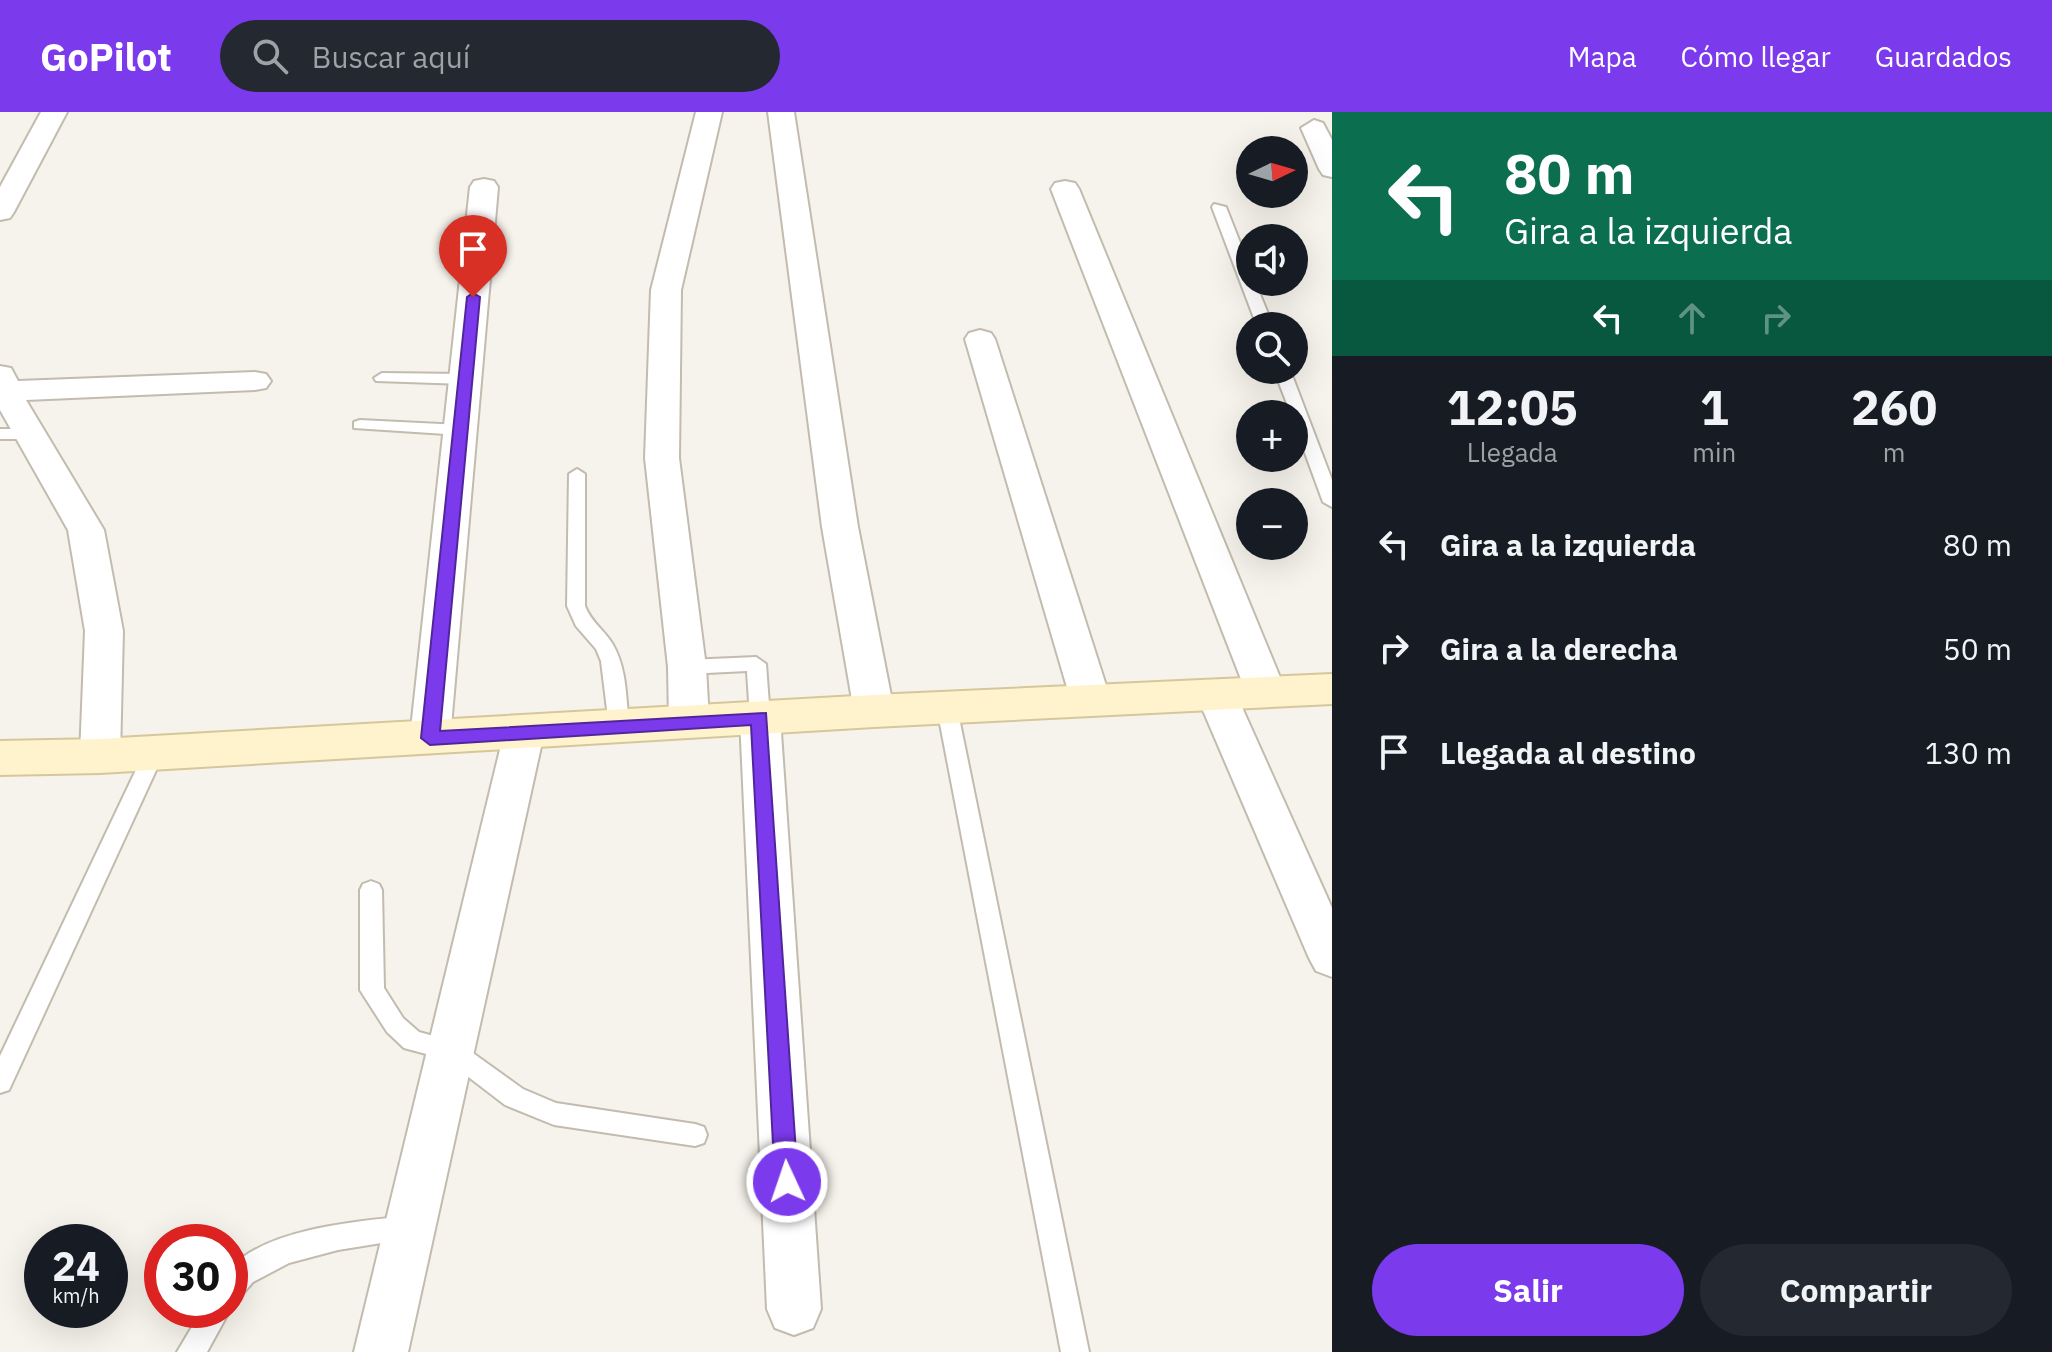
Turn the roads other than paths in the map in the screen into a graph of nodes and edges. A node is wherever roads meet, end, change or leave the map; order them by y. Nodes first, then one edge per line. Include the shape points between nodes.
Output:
1 (54, 112) edge
2 (709, 112) edge
3 (781, 112) edge
4 (1314, 128) dead end
5 (1332, 169) edge
6 (484, 187) dead end
7 (1065, 189) dead end
8 (1219, 207) dead end
9 (0, 212) edge
10 (1260, 312) edge
11 (980, 339) dead end
12 (382, 378) dead end
13 (465, 379) junction
14 (255, 381) dead end
15 (2, 383) edge
16 (1287, 384) edge
17 (360, 425) dead end
18 (461, 430) junction
19 (16, 434) edge
20 (577, 474) dead end
21 (1332, 502) edge
22 (687, 667) junction
23 (1332, 689) edge
24 (1266, 692) junction
25 (1216, 694) junction
26 (1091, 701) junction
27 (947, 708) junction
28 (874, 711) junction
29 (760, 718) junction
30 (689, 721) junction
31 (619, 726) junction
32 (524, 733) junction
33 (430, 738) junction
34 (154, 753) junction
35 (100, 756) junction
36 (0, 758) edge
37 (371, 890) dead end
38 (1332, 958) edge
39 (451, 1050) junction
40 (0, 1082) edge
41 (695, 1135) dead end
42 (410, 1228) junction
43 (248, 1272) edge
44 (794, 1309) dead end
45 (206, 1328) edge
46 (191, 1352) edge
47 (381, 1352) edge
48 (1075, 1352) edge

1 - 9 street
2 - 22 street via 666,290 662,458
3 - 28 street via 840,527
4 - 5 street
6 - 13 street
7 - 24 street
8 - 10 lane
11 - 26 street
12 - 13 lane
13 - 18 street
14 - 15 street
15 - 19 street
16 - 21 lane
17 - 18 lane
18 - 33 street
19 - 35 street via 86,530 104,631
20 - 31 lane via 576,606 581,624 606,649 614,670
22 - 29 lane via 756,664
22 - 30 street
23 - 24 street
24 - 25 street
25 - 26 street
25 - 38 street
26 - 27 street
27 - 28 street
27 - 48 lane
28 - 29 street
29 - 30 street
29 - 44 street
30 - 31 street
31 - 32 street
32 - 33 street
32 - 39 street
33 - 34 street
34 - 35 street
34 - 40 lane
35 - 36 street
37 - 39 lane via 372,990 412,1041
39 - 41 lane via 514,1097 554,1114
39 - 42 street
42 - 43 lane via 319,1240
42 - 47 street
45 - 46 lane

